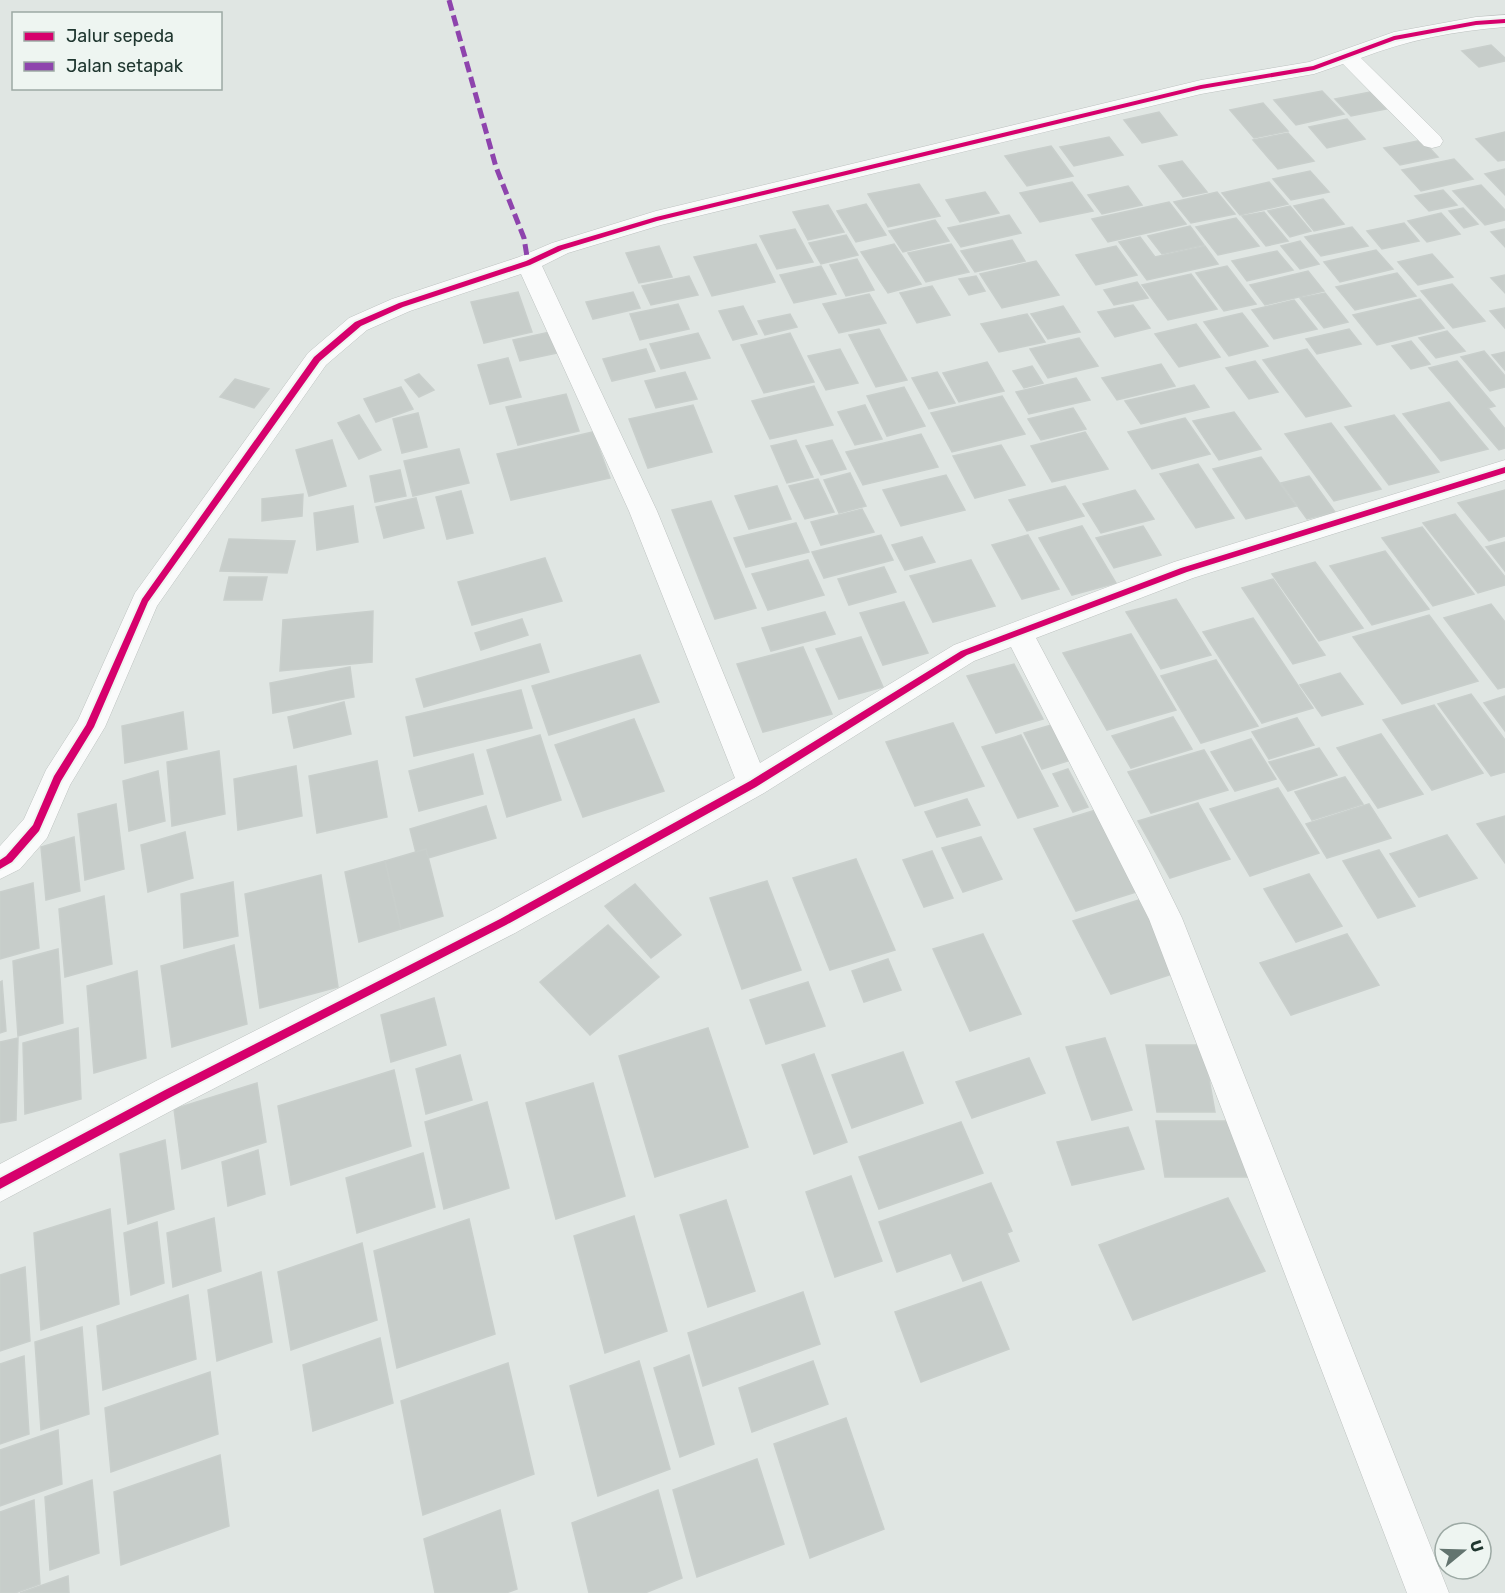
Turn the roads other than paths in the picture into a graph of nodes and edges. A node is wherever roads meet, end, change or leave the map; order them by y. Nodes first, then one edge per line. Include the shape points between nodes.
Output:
1 (1505, 21) edge
2 (1347, 56) junction
3 (1432, 141) dead end
4 (528, 263) junction
5 (1505, 470) edge
6 (1018, 632) junction
7 (753, 784) junction
8 (0, 865) edge
9 (0, 1184) edge
10 (1428, 1593) edge

1 - 2 street via 1394,38
2 - 3 street
2 - 4 street via 1314,68 1201,87 656,219 560,248
4 - 7 street via 643,511
4 - 8 street via 401,305 358,324 317,359 145,601 90,727 57,779 36,828
5 - 6 street via 1184,570
6 - 7 street via 964,653
6 - 10 street via 1165,918
7 - 9 street via 503,922

